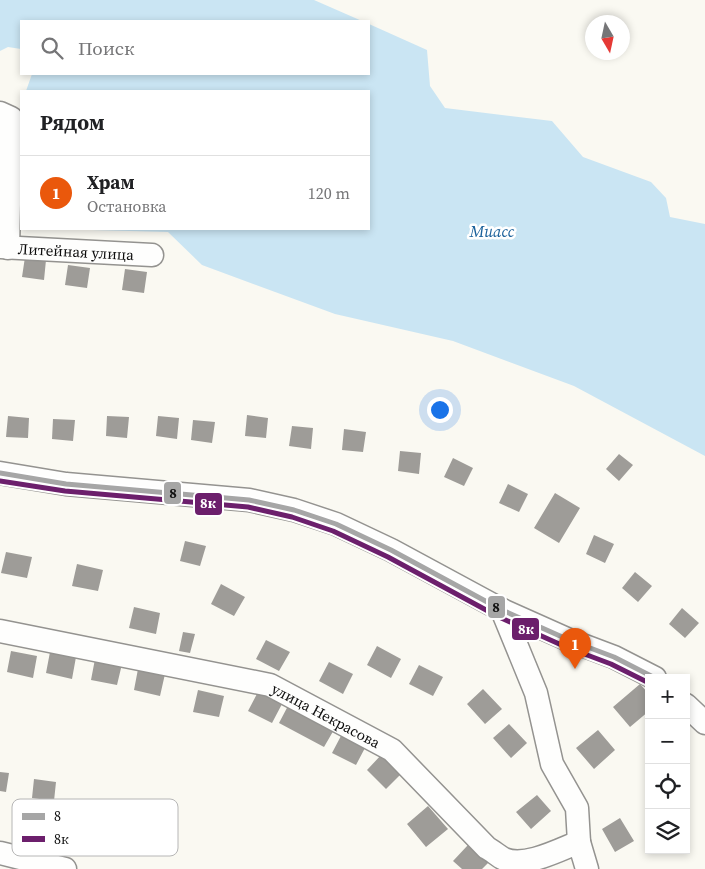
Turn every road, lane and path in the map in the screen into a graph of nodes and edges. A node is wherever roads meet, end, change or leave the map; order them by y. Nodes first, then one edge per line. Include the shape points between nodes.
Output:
1 (0, 113) edge
2 (4, 247) edge
3 (152, 255) dead end
4 (0, 473) edge
5 (502, 610) junction
6 (0, 631) edge
7 (647, 674) edge
8 (690, 709) edge
9 (705, 723) edge
10 (579, 842) junction
11 (12, 856) edge
12 (65, 869) edge
13 (587, 869) edge

1 - 2 street via 11,118
2 - 3 street, Литейная улица
4 - 5 street via 66,484 249,500 294,510 354,532
5 - 7 street
5 - 10 street via 536,693 552,764 577,808
6 - 10 street, улица Некрасова via 270,685 392,750 488,848 505,859 523,862
8 - 9 street
10 - 13 street
11 - 12 street

